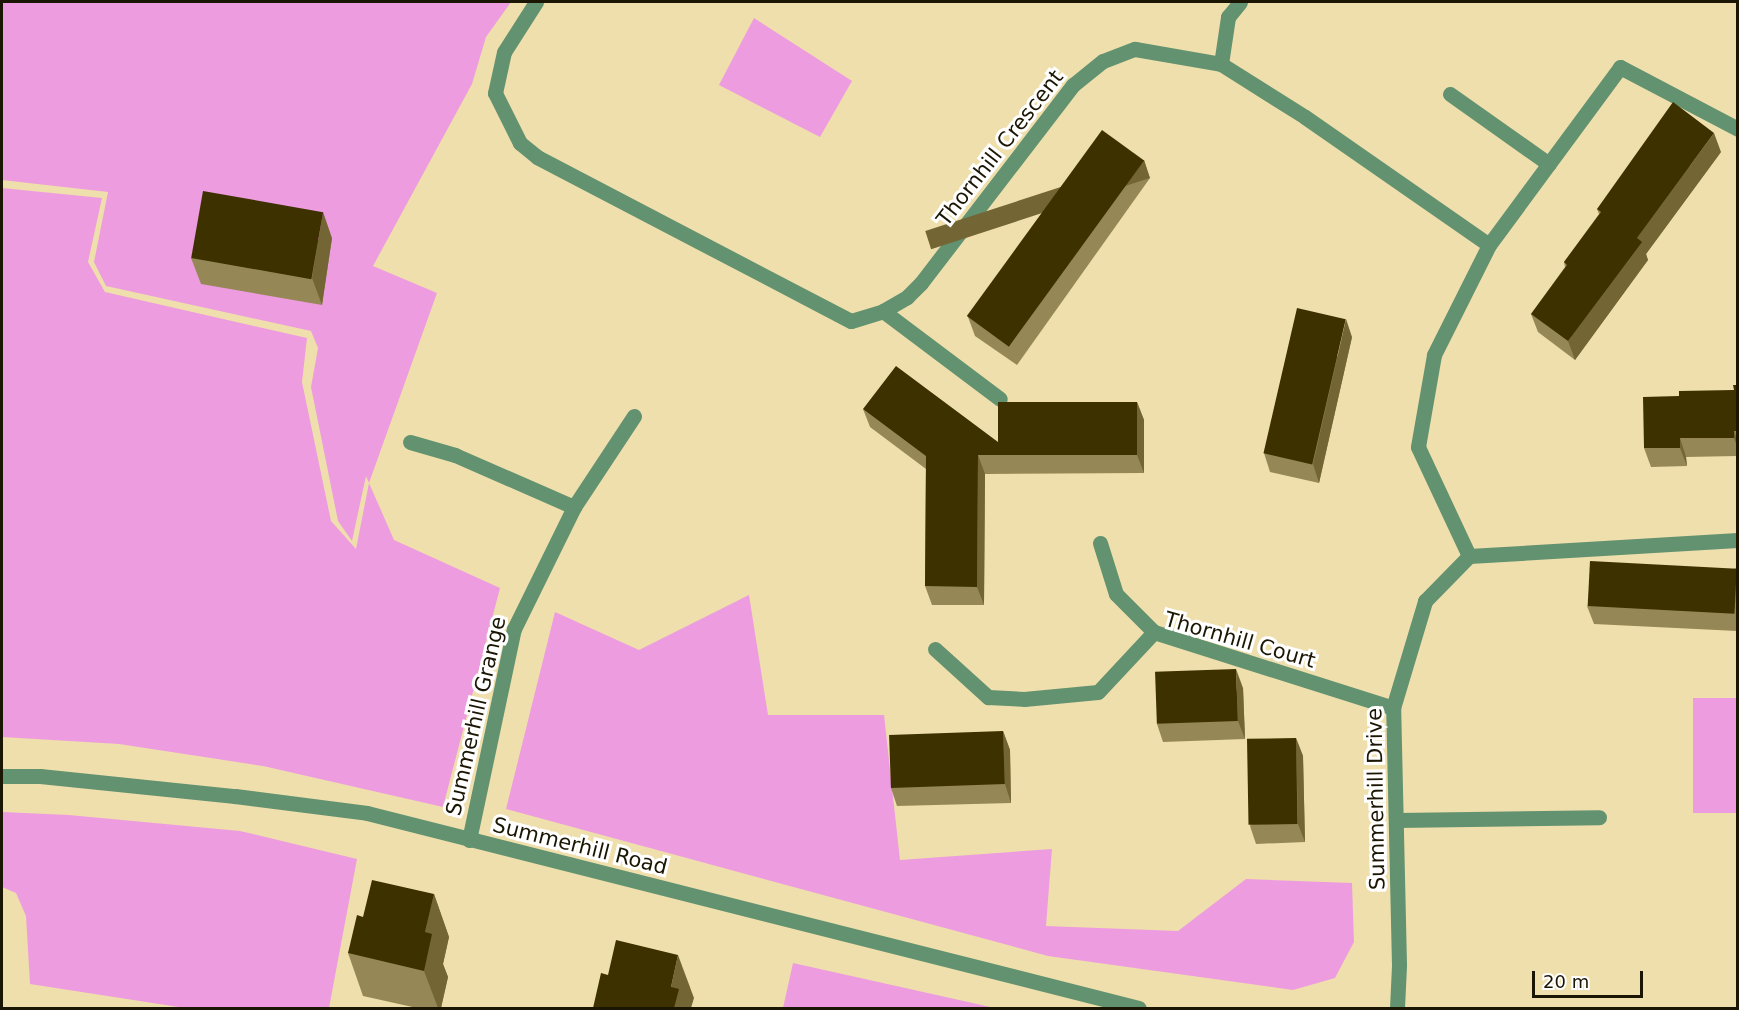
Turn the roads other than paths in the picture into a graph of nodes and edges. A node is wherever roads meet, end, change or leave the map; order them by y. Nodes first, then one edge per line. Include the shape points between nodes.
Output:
1 (536, 2) edge
2 (1240, 2) edge
3 (1221, 64) junction
4 (1450, 94) dead end
5 (1737, 129) edge
6 (1550, 164) junction
7 (1489, 245) junction
8 (883, 311) junction
9 (1000, 399) edge
10 (634, 416) dead end
11 (410, 441) dead end
12 (574, 507) junction
13 (1737, 540) edge
14 (1100, 543) dead end
15 (1469, 556) junction
16 (1154, 632) junction
17 (935, 649) dead end
18 (1393, 708) junction
19 (2, 776) edge
20 (1599, 817) dead end
21 (1396, 820) junction
22 (469, 840) junction
23 (1139, 1008) edge
24 (1397, 1008) edge

1 - 8 street, Thornhill Crescent via 504,52 495,93 520,142 537,157 851,321
2 - 3 street via 1228,17
3 - 7 street, Thornhill Crescent via 1305,117
3 - 8 street, Thornhill Crescent via 1136,49 1103,61 1073,85 921,284
4 - 6 street
5 - 6 street via 1620,67
6 - 7 street
7 - 15 street via 1434,356 1418,447
8 - 9 street
10 - 12 street, Summerhill Grange
11 - 12 street via 455,455
12 - 22 street, Summerhill Grange via 514,630
13 - 15 street
14 - 16 street via 1116,594
15 - 18 street, Summerhill Drive via 1425,601
16 - 17 street, Thornhill Court via 1098,692 1024,699 988,697
16 - 18 street, Thornhill Court
18 - 21 street, Summerhill Drive
19 - 22 street, Summerhill Road via 40,776 368,813
20 - 21 street
21 - 24 street, Summerhill Drive via 1400,965
22 - 23 street, Summerhill Road

